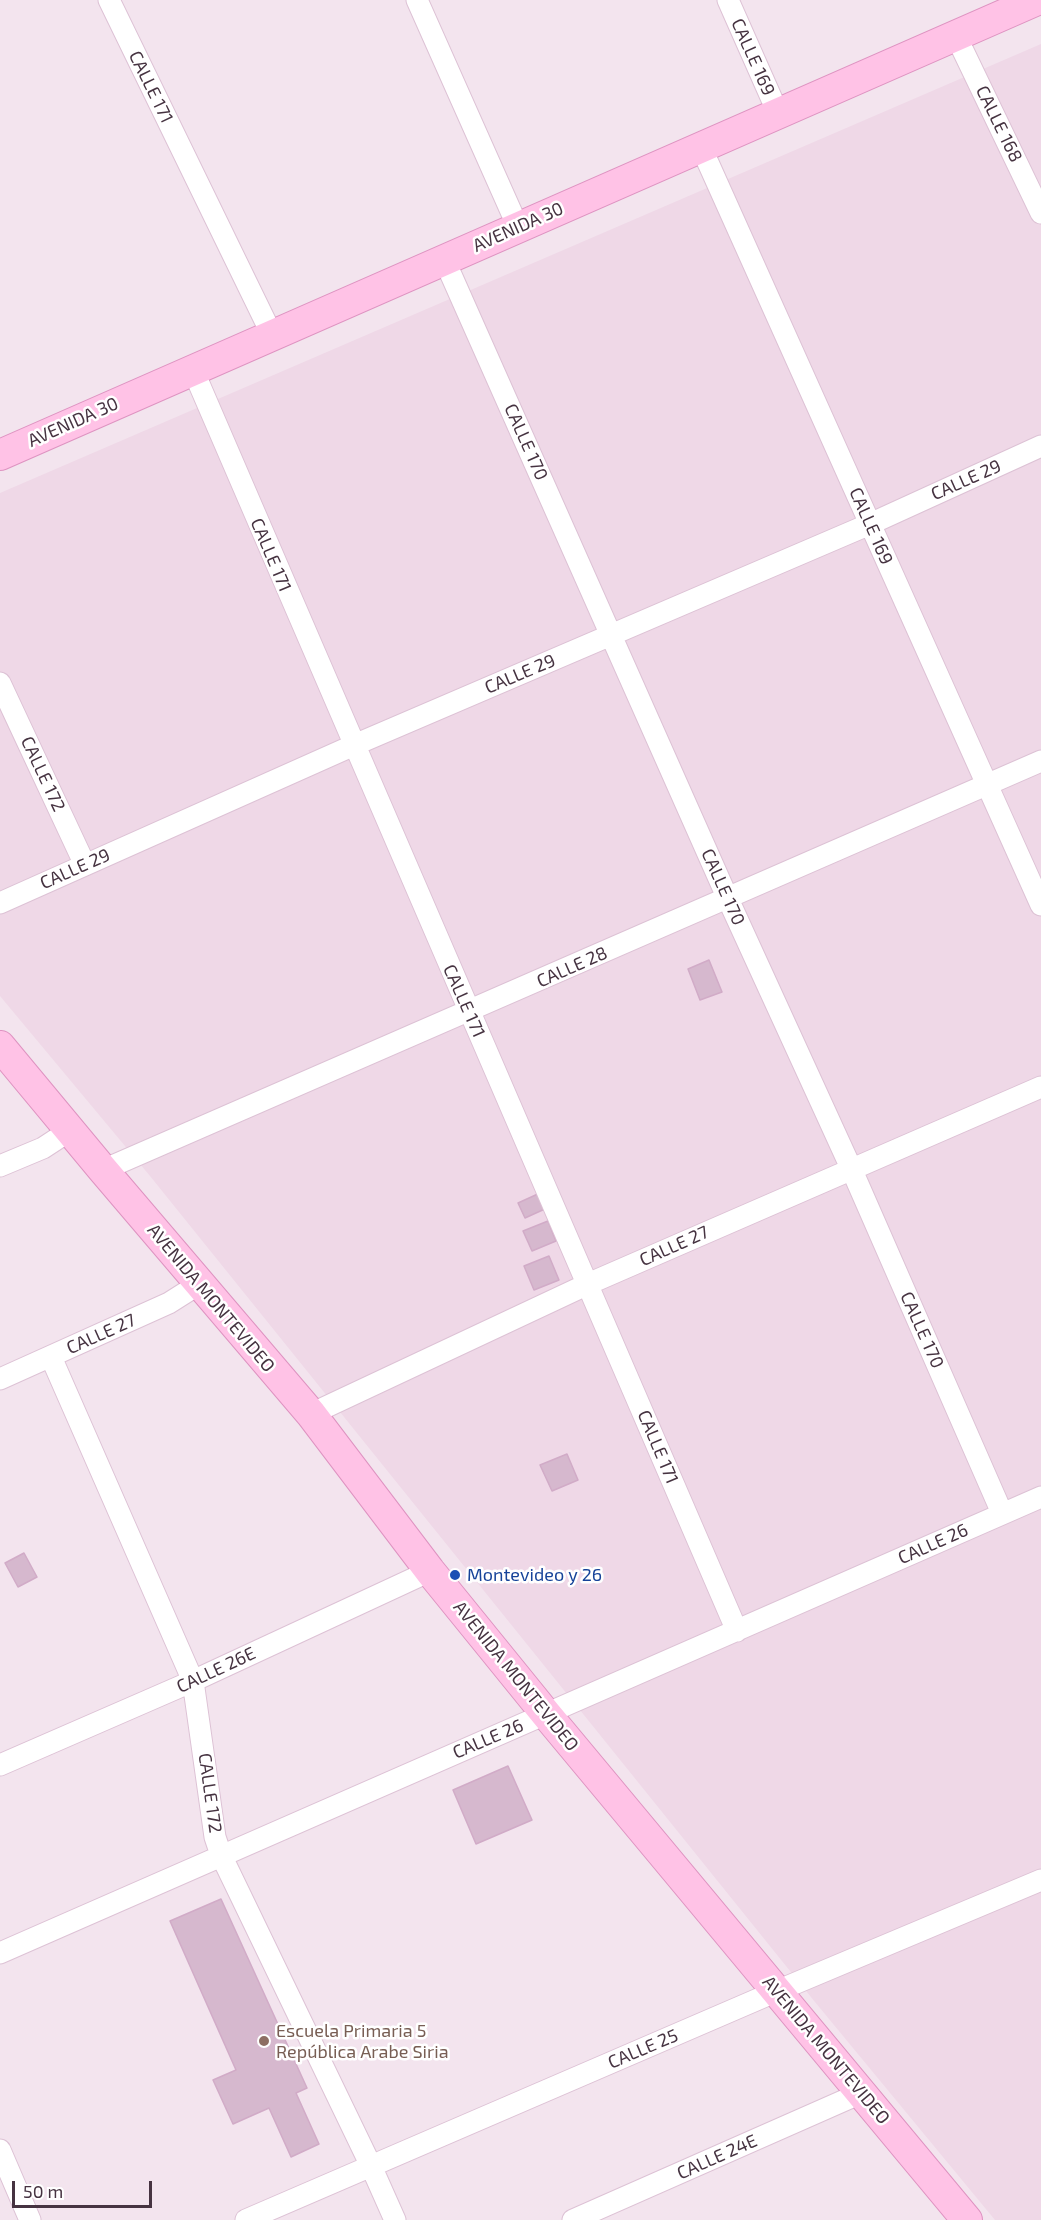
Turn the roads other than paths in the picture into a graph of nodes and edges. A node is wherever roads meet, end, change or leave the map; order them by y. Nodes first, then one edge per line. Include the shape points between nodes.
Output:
1 (109, 0) edge
2 (417, 0) edge
3 (728, 0) edge
4 (1037, 0) edge
5 (956, 36) junction
6 (778, 113) junction
7 (701, 147) junction
8 (1041, 213) edge
9 (518, 228) junction
10 (444, 260) junction
11 (272, 335) junction
12 (193, 370) junction
13 (1041, 446) edge
14 (0, 454) edge
15 (870, 524) junction
16 (611, 634) junction
17 (0, 683) edge
18 (352, 746) junction
19 (1041, 761) edge
20 (988, 785) junction
21 (85, 865) junction
22 (728, 899) junction
23 (0, 903) edge
24 (1041, 905) edge
25 (469, 1012) junction
26 (0, 1046) edge
27 (1041, 1087) edge
28 (69, 1131) junction
29 (0, 1166) edge
30 (851, 1168) junction
31 (102, 1170) junction
32 (199, 1284) junction
33 (588, 1284) junction
34 (51, 1357) junction
35 (0, 1379) edge
36 (310, 1414) junction
37 (1041, 1497) edge
38 (1002, 1513) junction
39 (430, 1570) junction
40 (737, 1631) junction
41 (193, 1681) junction
42 (546, 1714) junction
43 (0, 1765) edge
44 (221, 1855) junction
45 (1041, 1880) edge
46 (0, 1953) edge
47 (777, 1991) junction
48 (861, 2093) junction
49 (0, 2150) edge
50 (371, 2166) junction
51 (30, 2220) edge
52 (246, 2220) edge
53 (395, 2220) edge
54 (573, 2220) edge
55 (967, 2220) edge

1 - 11 street, CALLE 171
2 - 9 street
3 - 6 street, CALLE 169
4 - 5 main road, AVENIDA 30
5 - 6 main road, AVENIDA 30
5 - 8 street, CALLE 168
6 - 7 main road, AVENIDA 30
7 - 9 main road, AVENIDA 30
7 - 15 street, CALLE 169
9 - 10 main road, AVENIDA 30
10 - 11 main road, AVENIDA 30
10 - 16 street, CALLE 170
11 - 12 main road, AVENIDA 30
12 - 14 main road, AVENIDA 30
12 - 18 street, CALLE 171
13 - 15 street, CALLE 29
15 - 16 street, CALLE 29
15 - 20 street, CALLE 169
16 - 18 street, CALLE 29
16 - 22 street, CALLE 170
17 - 21 street, CALLE 172
18 - 21 street, CALLE 29
18 - 25 street, CALLE 171
19 - 20 street, CALLE 28
20 - 22 street, CALLE 28
20 - 24 street, CALLE 169
21 - 23 street, CALLE 29
22 - 25 street, CALLE 28
22 - 30 street, CALLE 170
25 - 31 street, CALLE 28
25 - 33 street, CALLE 171
26 - 28 main road, AVENIDA MONTEVIDEO
27 - 30 street, CALLE 27
28 - 29 street via 43,1148
28 - 31 main road, AVENIDA MONTEVIDEO
30 - 33 street, CALLE 27
30 - 38 street, CALLE 170
31 - 32 main road, AVENIDA MONTEVIDEO
32 - 34 street, CALLE 27 via 169,1304
32 - 36 main road, AVENIDA MONTEVIDEO
33 - 36 street, CALLE 27
33 - 40 street, CALLE 171
34 - 35 street, CALLE 27
34 - 41 street, CALLE 172
36 - 39 main road, AVENIDA MONTEVIDEO
37 - 38 street, CALLE 26
38 - 40 street, CALLE 26
39 - 41 street, CALLE 26E
39 - 42 main road, AVENIDA MONTEVIDEO
40 - 42 street, CALLE 26
41 - 43 street, CALLE 26E
41 - 44 street, CALLE 172 via 215,1837
42 - 44 street, CALLE 26
42 - 47 main road, AVENIDA MONTEVIDEO
44 - 46 street, CALLE 26
44 - 50 street, CALLE 172
45 - 47 street, CALLE 25
47 - 48 main road, AVENIDA MONTEVIDEO
47 - 50 street, CALLE 25
48 - 54 street, CALLE 24E
48 - 55 main road, AVENIDA MONTEVIDEO
49 - 51 street
50 - 52 street, CALLE 25
50 - 53 street, CALLE 172

